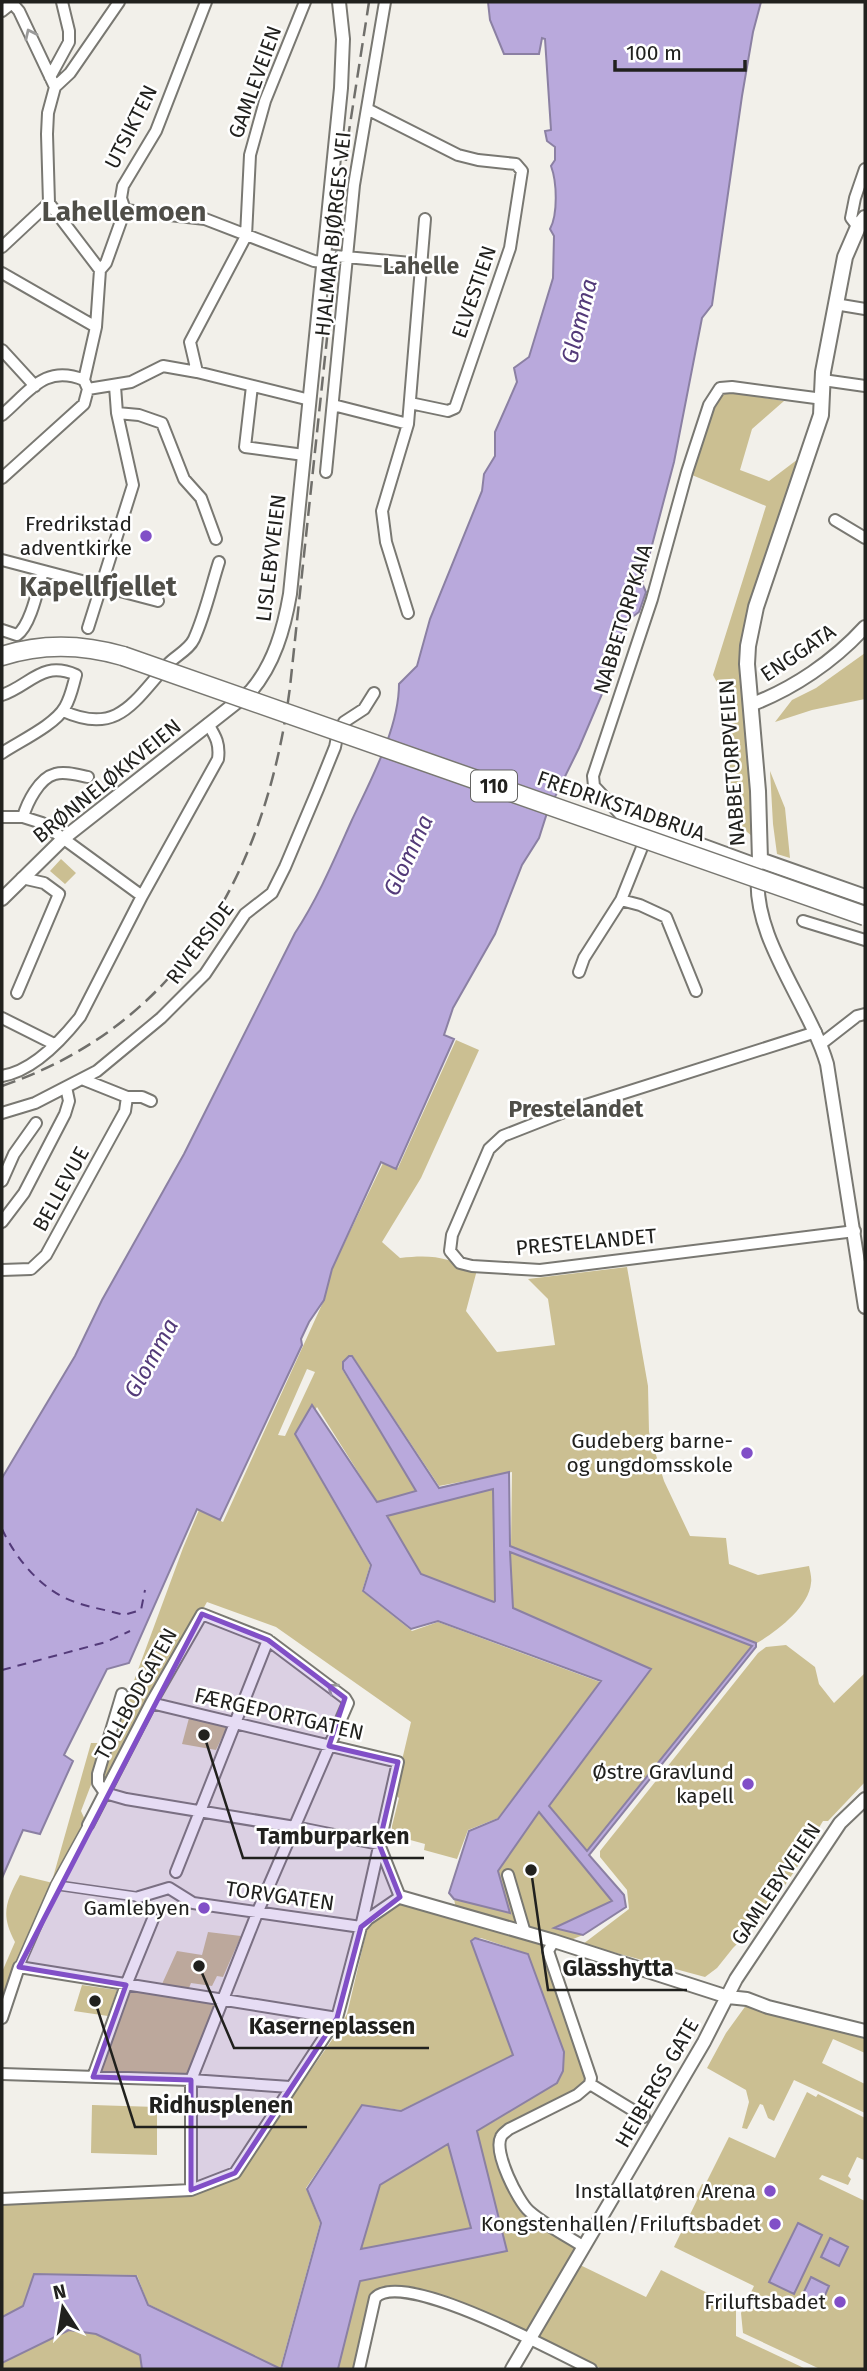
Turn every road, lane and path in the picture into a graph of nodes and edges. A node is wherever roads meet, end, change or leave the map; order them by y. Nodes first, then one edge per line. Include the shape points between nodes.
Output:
1 (62, 2) edge
2 (119, 2) edge
3 (206, 2) edge
4 (305, 2) edge
5 (339, 2) edge
6 (385, 2) edge
7 (11, 3) edge
8 (2, 11) edge
9 (52, 82) junction
10 (367, 109) junction
11 (865, 169) edge
12 (49, 203) junction
13 (125, 210) junction
14 (425, 219) dead end
15 (862, 223) edge
16 (246, 236) junction
17 (2, 247) edge
18 (348, 257) junction
19 (324, 258) junction
20 (422, 264) junction
21 (100, 270) junction
22 (2, 273) edge
23 (835, 304) junction
24 (865, 309) edge
25 (96, 327) junction
26 (2, 350) edge
27 (197, 372) junction
28 (823, 380) junction
29 (86, 384) junction
30 (35, 386) junction
31 (115, 386) junction
32 (252, 386) junction
33 (865, 386) edge
34 (823, 399) junction
35 (310, 400) junction
36 (410, 402) junction
37 (333, 405) junction
38 (117, 413) junction
39 (2, 415) edge
40 (408, 424) junction
41 (304, 454) junction
42 (326, 472) dead end
43 (2, 478) edge
44 (835, 520) dead end
45 (865, 538) edge
46 (216, 539) dead end
47 (2, 560) edge
48 (219, 562) dead end
49 (43, 571) junction
50 (100, 586) junction
51 (158, 601) dead end
52 (408, 613) dead end
53 (865, 627) edge
54 (88, 628) dead end
55 (2, 630) edge
56 (2, 656) edge
57 (374, 693) dead end
58 (2, 695) edge
59 (750, 705) junction
60 (62, 711) junction
61 (208, 724) junction
62 (2, 753) edge
63 (88, 777) dead end
64 (2, 817) edge
65 (23, 817) junction
66 (650, 826) junction
67 (64, 838) junction
68 (42, 859) junction
69 (760, 863) junction
70 (22, 878) junction
71 (44, 883) junction
72 (142, 895) junction
73 (865, 897) edge
74 (2, 899) edge
75 (621, 900) junction
76 (865, 916) edge
77 (803, 920) dead end
78 (865, 940) edge
79 (579, 972) dead end
80 (696, 991) dead end
81 (18, 993) dead end
82 (865, 1014) edge
83 (2, 1018) edge
84 (819, 1038) junction
85 (54, 1044) junction
86 (2, 1076) edge
87 (82, 1079) junction
88 (66, 1087) junction
89 (127, 1097) junction
90 (151, 1101) dead end
91 (2, 1114) edge
92 (36, 1123) dead end
93 (2, 1181) edge
94 (2, 1222) edge
95 (855, 1231) junction
96 (2, 1269) edge
97 (865, 1307) edge
98 (268, 1640) junction
99 (122, 1694) dead end
100 (151, 1703) junction
101 (235, 1723) junction
102 (329, 1745) junction
103 (105, 1793) junction
104 (865, 1799) edge
105 (200, 1811) junction
106 (88, 1825) joint
107 (295, 1827) junction
108 (379, 1843) junction
109 (176, 1871) dead end
110 (508, 1874) dead end
111 (55, 1885) junction
112 (139, 1897) joint
113 (400, 1897) junction
114 (258, 1912) junction
115 (153, 1919) dead end
116 (361, 1927) junction
117 (525, 1933) junction
118 (554, 1941) junction
119 (19, 1967) junction
120 (126, 1984) junction
121 (728, 1997) junction
122 (221, 1999) junction
123 (2, 2018) edge
124 (337, 2018) junction
125 (865, 2031) edge
126 (2, 2074) edge
127 (93, 2077) junction
128 (191, 2080) junction
129 (590, 2084) junction
130 (290, 2087) junction
131 (644, 2117) dead end
132 (191, 2190) junction
133 (2, 2199) edge
134 (584, 2247) junction
135 (530, 2339) junction
136 (359, 2369) edge
137 (512, 2369) edge
138 (591, 2369) edge

1 - 9 street via 69,42
2 - 9 street via 70,73
3 - 13 street, UTSIKTEN via 156,131 123,186
4 - 16 street, GAMLEVEIEN via 265,100 250,155
5 - 19 street, LISLEBYVEIEN via 341,89
6 - 10 street, HJALMAR BJØRGES VEI
7 - 8 street
9 -> 7 street
9 - 12 street via 47,134
10 - 18 street, HJALMAR BJØRGES VEI
10 - 36 street, ELVESTIEN via 458,155 516,164 522,171 510,248 454,408 449,411
11 - 15 street via 851,218
12 - 17 street
12 - 21 street
13 - 16 street via 205,219
13 - 21 street, UTSIKTEN
14 - 20 street
15 - 23 main road, NABBETORPVEIEN via 845,257
16 - 19 street via 314,261
16 - 27 street, GAMLEVEIEN via 190,342
18 - 19 street
18 - 20 street
18 - 37 street, HJALMAR BJØRGES VEI
19 - 35 street, LISLEBYVEIEN
20 - 36 street
21 - 25 street
22 - 25 street
23 - 24 street
23 - 28 main road, NABBETORPVEIEN
25 - 29 street
26 - 30 street
27 - 31 street via 163,366
27 - 32 street
28 - 33 street
28 - 34 main road, NABBETORPVEIEN
29 - 30 street via 71,374 57,374
29 - 31 street
29 - 43 street via 84,404
30 - 39 street
31 - 38 street
32 - 35 street
32 - 41 street via 245,447
34 - 59 main road, NABBETORPVEIEN via 812,447 753,618 747,664
34 - 66 street, NABBETORPKAIA via 732,387 720,388 709,405 593,776 594,786 620,814
35 - 41 street, LISLEBYVEIEN
36 - 40 street
37 - 40 street
37 - 42 street, HJALMAR BJØRGES VEI
38 - 46 street via 162,423 184,479 201,498
38 - 50 street via 134,485
40 - 52 street via 385,494 382,523
41 - 61 street, LISLEBYVEIEN via 289,594 279,640 260,680
44 - 45 street
47 - 49 street
48 - 60 street via 194,641 168,663 135,703 101,720
49 - 50 street
49 - 55 street via 21,632
50 - 51 street
50 - 54 street
53 - 59 street, ENGGATA via 813,672
56 - 76 highway, FREDRIKSTADBRUA / 110, bridge via 58,646 123,656
57 - 87 street, RIVERSIDE via 364,709 344,722 338,732 272,893 250,908 183,998 131,1045
58 - 60 street via 42,672 63,670 76,675
59 - 69 main road, NABBETORPVEIEN
60 - 62 street
61 - 67 street, BRØNNELØKKVEIEN
61 - 72 street via 220,747 218,759
63 - 65 street via 51,775 33,795
64 - 65 street
65 - 67 street
66 - 69 street, NABBETORPKAIA
66 - 75 street
67 - 68 street, BRØNNELØKKVEIEN
67 - 72 street
68 - 70 street, BRØNNELØKKVEIEN
68 - 71 street
69 - 73 main road
69 - 84 street, NABBETORPVEIEN via 757,892 765,923
70 - 71 street
70 - 74 street, BRØNNELØKKVEIEN
71 - 81 street via 59,894
72 - 85 street via 80,1017
75 - 79 street
75 - 80 street via 666,918
77 - 78 street
82 - 84 street
83 - 85 street
84 - 95 street, NABBETORPVEIEN via 833,1090
84 - 95 street, PRESTELANDET via 564,1112 503,1136 489,1149 452,1235 450,1251 460,1263 472,1266 540,1269
85 - 86 street via 31,1065
87 - 88 street, RIVERSIDE
87 - 89 street
88 - 91 street, RIVERSIDE
88 - 94 street via 69,1101 65,1114 24,1194
89 - 90 street
89 - 96 street, BELLEVUE via 125,1111 46,1255 31,1269
92 - 93 street
95 - 97 street, NABBETORPVEIEN
98 - 100 street, TOLLBODGATEN via 202,1614
98 - 101 street
102 -> 98 street via 348,1703
99 - 103 street via 98,1774
100 - 101 street, FÆRGEPORTGATEN
100 - 103 street, TOLLBODGATEN
101 - 102 street, FÆRGEPORTGATEN
101 - 105 street
102 - 107 street
102 - 108 street, FÆRGEPORTGATEN via 398,1762
103 - 105 street
103 - 106 street, TOLLBODGATEN
104 - 121 street, GAMLEBYVEIEN via 831,1836
105 - 107 street
105 - 109 street
106 - 111 street
107 - 108 street
107 - 114 street
108 - 113 street
108 - 116 street
110 - 117 street
111 - 112 street
111 - 119 street
112 - 114 street, TORVGATEN via 169,1888 193,1903
113 - 116 street
113 - 117 street
114 - 116 street, TORVGATEN
114 - 122 street
115 - 120 street
116 - 124 street
117 - 118 street
118 - 121 street
118 - 129 street via 548,1951
119 - 120 street
119 - 123 street
120 - 122 street
120 - 127 street
121 - 125 street
121 - 134 street, HEIBERGS GATE
122 - 124 street
122 - 128 street
124 - 130 street
126 - 127 street
127 - 128 street
128 - 130 street
128 - 132 street
129 - 131 street
129 - 134 street via 509,2129 500,2141 505,2168 526,2209
130 - 132 street via 235,2173
132 - 133 street
134 - 135 street, HEIBERGS GATE
135 - 136 street via 433,2298 386,2292 375,2298
135 - 137 street, HEIBERGS GATE
135 - 138 street

